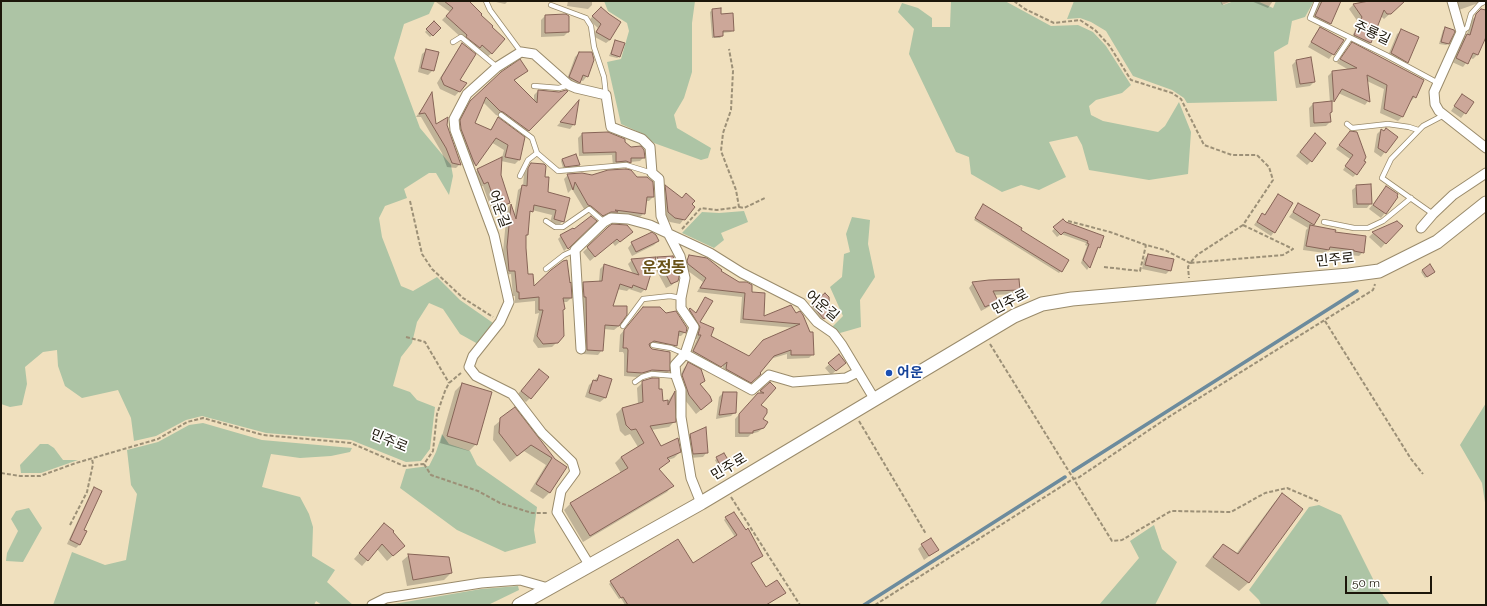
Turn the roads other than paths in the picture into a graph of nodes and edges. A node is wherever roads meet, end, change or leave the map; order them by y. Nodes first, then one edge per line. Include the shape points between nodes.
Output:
1 (486, 1) edge
2 (1317, 1) edge
3 (1452, 1) edge
4 (1486, 1) edge
5 (551, 5) dead end
6 (1461, 32) junction
7 (1350, 38) junction
8 (453, 42) dead end
9 (521, 52) junction
10 (1336, 59) dead end
11 (496, 67) junction
12 (1438, 83) junction
13 (568, 85) junction
14 (534, 86) dead end
15 (606, 95) junction
16 (501, 114) dead end
17 (1444, 114) junction
18 (1347, 124) dead end
19 (1418, 130) junction
20 (1486, 148) edge
21 (537, 153) junction
22 (652, 173) junction
23 (1486, 173) edge
24 (520, 176) dead end
25 (1411, 198) junction
26 (1486, 203) edge
27 (1433, 214) junction
28 (546, 221) dead end
29 (604, 222) junction
30 (1324, 222) dead end
31 (1421, 228) dead end
32 (668, 233) junction
33 (575, 250) junction
34 (546, 269) dead end
35 (681, 298) junction
36 (623, 326) dead end
37 (654, 346) dead end
38 (581, 349) dead end
39 (685, 354) junction
40 (858, 372) junction
41 (676, 376) junction
42 (635, 382) dead end
43 (875, 400) junction
44 (701, 503) junction
45 (590, 566) junction
46 (548, 588) junction
47 (372, 605) edge
48 (519, 605) edge

1 - 9 lane
2 - 7 lane, 주룡길 via 1310,18
3 - 6 street
4 - 6 lane via 1471,14 1466,28
5 - 15 lane via 586,18 591,26
6 - 12 street
7 - 10 lane
7 - 12 lane, 주룡길
8 - 11 lane via 461,37
9 - 11 street, 어운길
9 - 13 street via 534,54
11 - 45 street, 어운길 via 466,94 454,119 455,130 494,236 509,302 500,322 473,356 468,367 476,376 512,394 542,432 572,462 575,472 561,491 557,512
12 - 17 street via 1434,92 1435,104
13 - 14 lane via 559,88
13 - 15 street
15 - 22 street via 611,127 642,139 650,146
16 - 21 lane via 532,138
17 - 19 lane
17 - 20 street
18 - 19 lane via 1352,128 1388,124
19 - 25 lane via 1391,159 1382,178
21 - 22 lane via 558,171 626,165
21 - 24 lane via 528,160
22 - 32 street via 659,179 661,216
23 - 27 street via 1453,195
25 - 27 lane
25 - 30 lane via 1383,221 1368,228
26 - 43 main road, 민주로 via 1437,242 1378,271 1072,299 1042,304 1014,316
27 - 31 street
28 - 29 lane via 555,227 563,227 590,209
29 - 32 street, 어운길 via 611,218 628,219
29 - 33 street
32 - 35 street via 680,256 685,278
32 - 40 street, 어운길 via 710,253 800,303 817,322 833,333
33 - 34 lane
33 - 38 street
35 - 36 lane via 670,296 644,299
35 - 39 street via 681,308 694,327
37 - 39 lane via 670,348
39 - 40 street via 752,390 769,375 793,382 846,378
39 - 41 street via 675,365
40 - 43 street, 어운길
41 - 42 lane via 652,374
41 - 44 street via 681,390 681,417 691,478
43 - 44 main road, 민주로
44 - 45 main road, 민주로
45 - 46 main road, 민주로
46 - 47 street via 520,580 481,583 386,598
46 - 48 main road, 민주로

